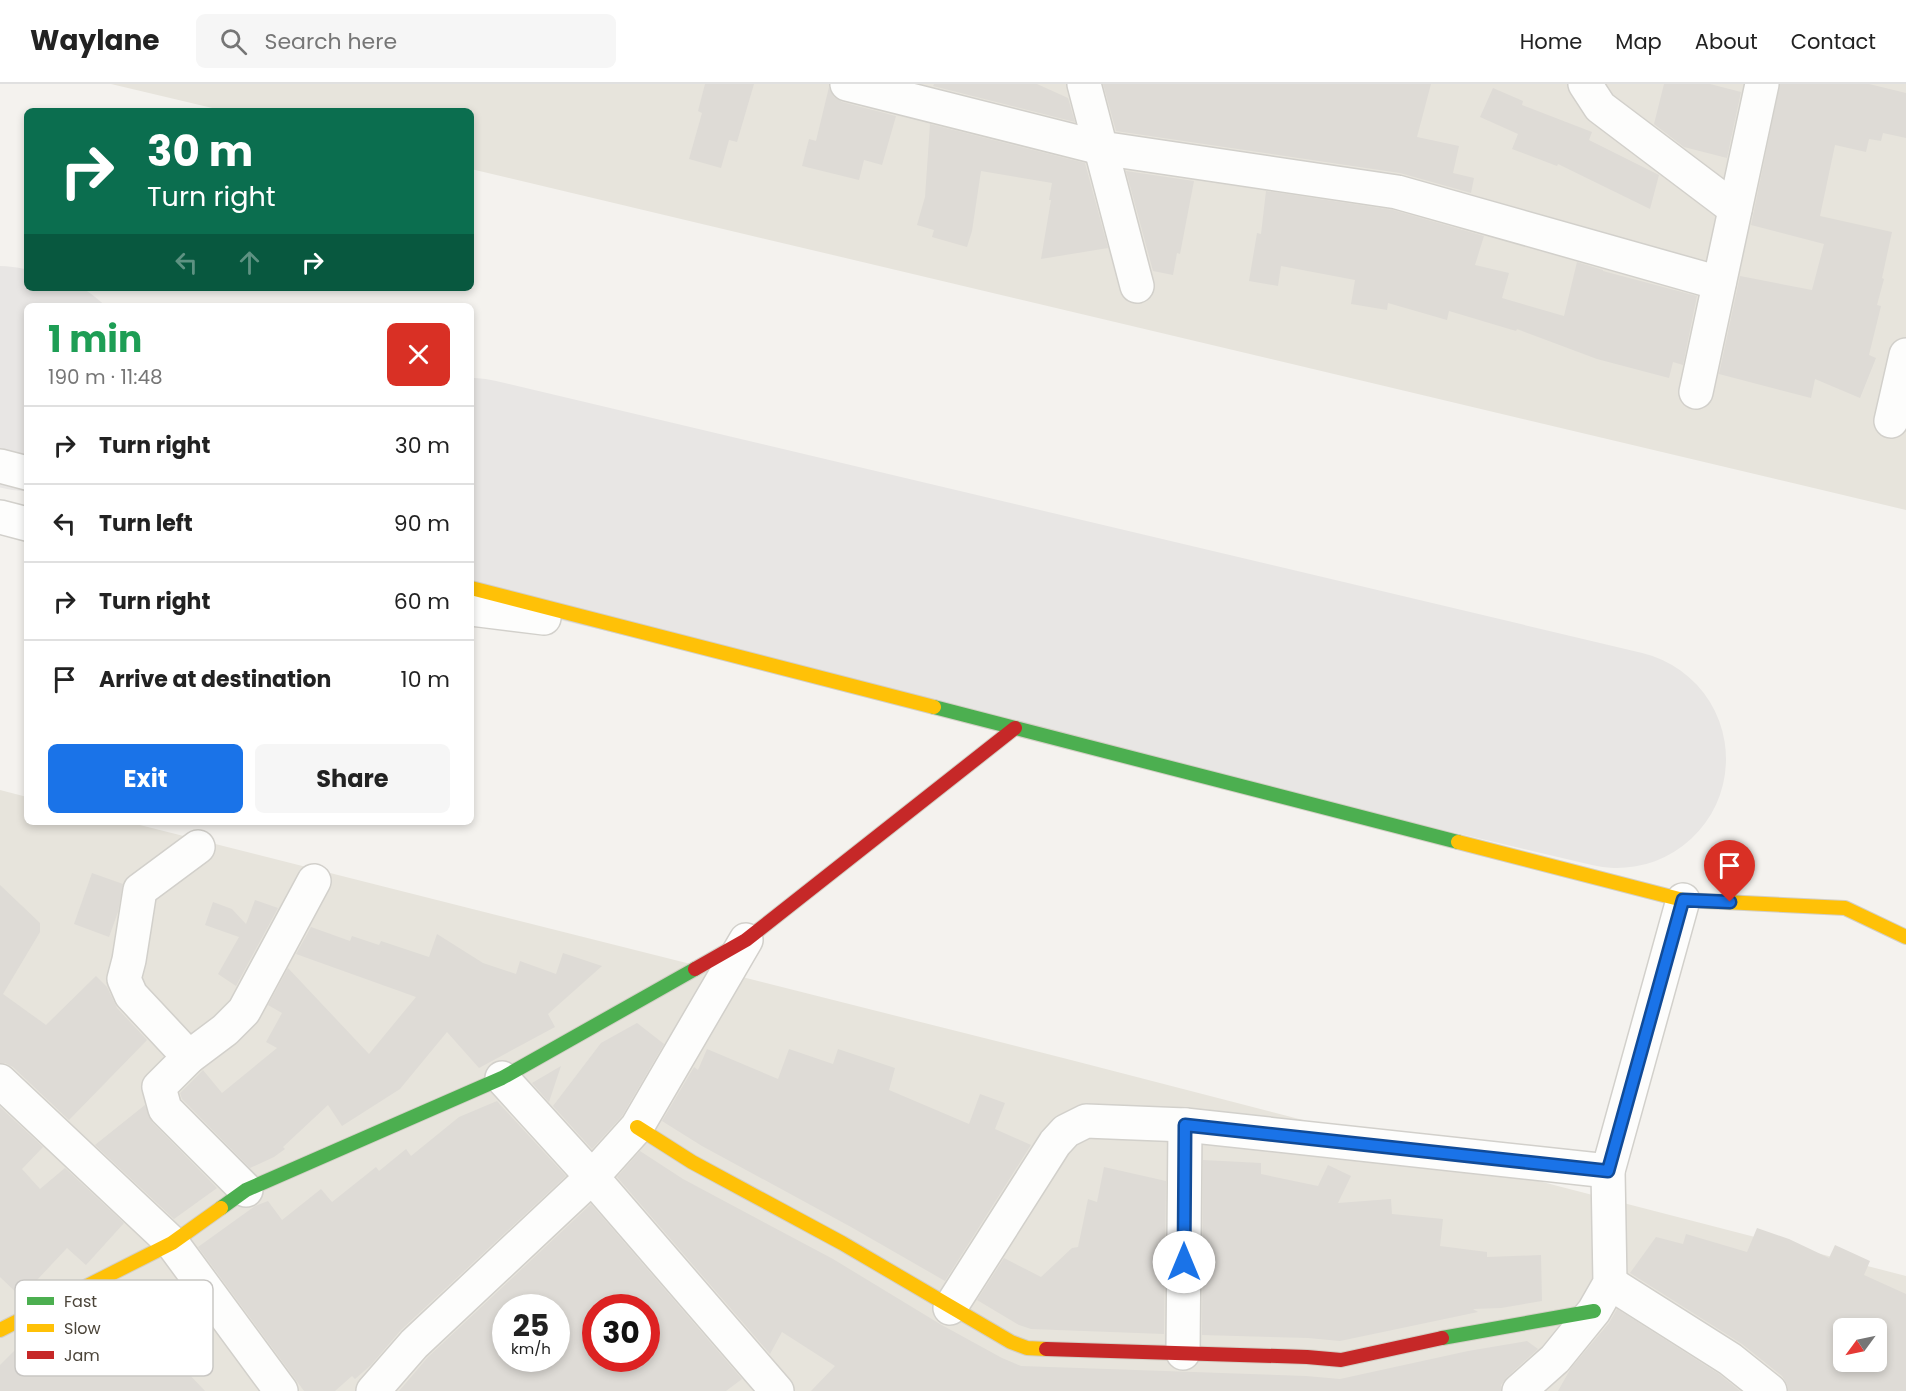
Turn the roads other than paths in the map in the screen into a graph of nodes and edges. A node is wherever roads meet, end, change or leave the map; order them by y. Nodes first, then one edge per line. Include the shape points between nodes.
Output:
1 (847, 84) edge
2 (1084, 84) edge
3 (1585, 84) edge
4 (1762, 84) edge
5 (1101, 148) junction
6 (1735, 209) junction
7 (1719, 283) junction
8 (1137, 286) dead end
9 (1906, 355) edge
10 (1696, 392) dead end
11 (1891, 421) dead end
12 (0, 466) edge
13 (24, 472) edge
14 (0, 518) edge
15 (24, 523) edge
16 (474, 589) edge
17 (474, 609) edge
18 (630, 629) junction
19 (1015, 728) junction
20 (198, 847) dead end
21 (314, 881) dead end
22 (1683, 900) junction
23 (1906, 937) edge
24 (746, 940) junction
25 (189, 1057) junction
26 (502, 1078) junction
27 (0, 1081) edge
28 (1185, 1125) junction
29 (637, 1127) junction
30 (1608, 1171) junction
31 (592, 1177) junction
32 (246, 1190) junction
33 (172, 1243) junction
34 (99, 1280) edge
35 (199, 1280) edge
36 (1610, 1283) junction
37 (213, 1299) edge
38 (950, 1308) junction
39 (1594, 1311) junction
40 (15, 1322) edge
41 (0, 1330) edge
42 (1183, 1353) junction
43 (766, 1388) edge
44 (280, 1391) edge
45 (373, 1391) edge
46 (1519, 1391) edge
47 (1770, 1391) edge

1 - 5 street
2 - 5 street
3 - 6 street via 1600,107
4 - 6 street
5 - 7 street via 1397,192
5 - 8 street
6 - 7 street
7 - 10 street
9 - 11 street
12 - 13 street
14 - 15 street
16 - 18 street
17 - 18 street
18 - 19 street
19 - 22 street
19 - 24 street
20 - 25 street via 140,890 124,979 131,995
21 - 25 street via 244,1011
22 - 23 street via 1845,908
22 - 30 street
24 - 26 street
24 - 29 street
25 - 32 street via 159,1087 165,1109
26 - 31 street
26 - 32 street
27 - 33 street
28 - 30 street
28 - 38 street via 1086,1121 1066,1131
28 - 42 street
29 - 31 street
29 - 38 street
30 - 36 street
31 - 43 street
31 - 45 street via 414,1344
32 - 33 street
33 - 34 street
33 - 35 street
36 - 39 street
36 - 47 street via 1730,1359
37 - 44 street
38 - 42 street via 1027,1348
39 - 42 street via 1464,1333 1341,1360
39 - 46 street via 1555,1359
40 - 41 street

